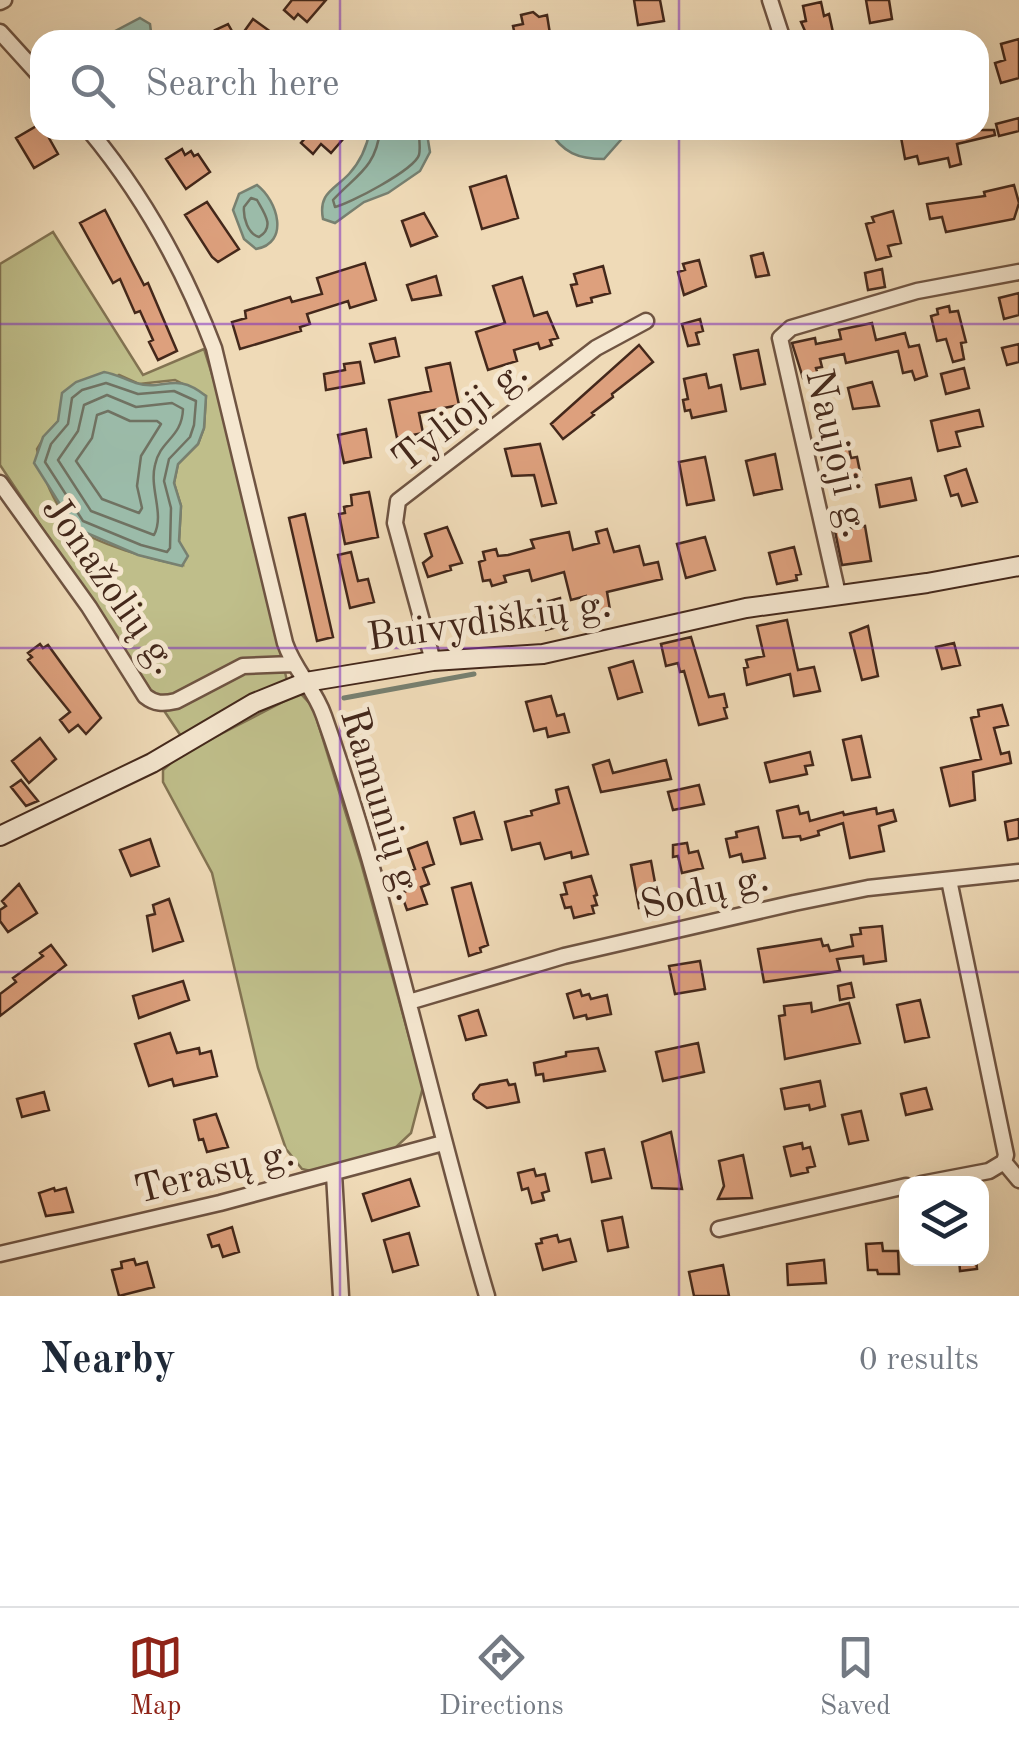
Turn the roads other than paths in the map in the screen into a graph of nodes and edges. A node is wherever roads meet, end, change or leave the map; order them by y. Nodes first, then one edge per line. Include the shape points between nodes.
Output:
1 (770, 0) edge
2 (780, 30) edge
3 (0, 32) edge
4 (30, 65) edge
5 (97, 140) edge
6 (1019, 272) edge
7 (646, 320) dead end
8 (0, 483) edge
9 (1019, 566) edge
10 (838, 594) junction
11 (432, 661) junction
12 (292, 664) junction
13 (306, 682) junction
14 (0, 836) edge
15 (1019, 872) edge
16 (949, 880) junction
17 (409, 1002) junction
18 (443, 1142) junction
19 (1004, 1162) junction
20 (334, 1174) junction
21 (963, 1176) edge
22 (1019, 1180) edge
23 (899, 1188) edge
24 (719, 1229) dead end
25 (0, 1254) edge
26 (341, 1296) edge
27 (487, 1296) edge

1 - 2 street
3 - 4 street
5 - 12 street, Ramunių g. via 151,214 202,317
6 - 10 street, Naujoji g. via 917,291 791,328 780,338
7 - 11 street, Tylioji g. via 596,348 398,502 396,524
8 - 12 street, Jonažolių g. via 153,702 176,701 243,666
9 - 10 main road, Buivydiškių g.
10 - 11 main road, Buivydiškių g. via 543,654
11 - 13 main road, Buivydiškių g.
12 - 13 street, Ramunių g.
13 - 14 main road, Buivydiškių g.
13 - 17 street, Ramunių g. via 323,713
15 - 16 street, Sodų g.
16 - 17 street, Sodų g. via 794,903 564,956
16 - 19 street
17 - 18 street, Ramunių g.
18 - 20 street, Terasų g.
18 - 27 street, Ramunių g.
19 - 21 street
19 - 22 street
20 - 25 street, Terasų g.
20 - 26 street
23 - 24 street

